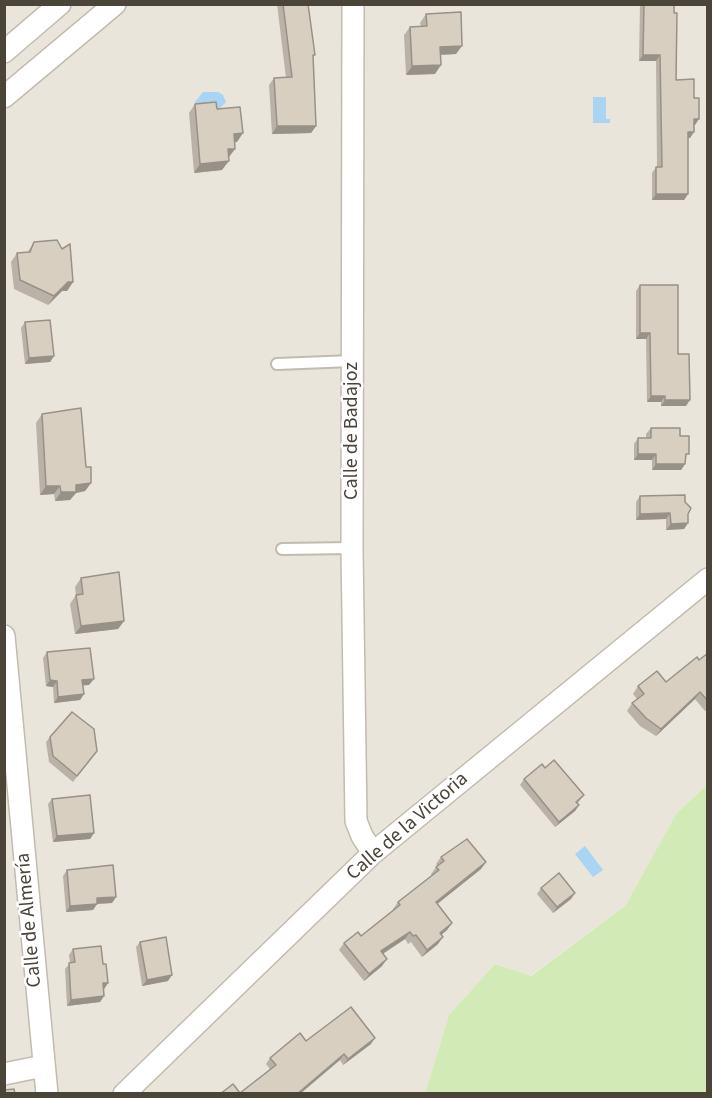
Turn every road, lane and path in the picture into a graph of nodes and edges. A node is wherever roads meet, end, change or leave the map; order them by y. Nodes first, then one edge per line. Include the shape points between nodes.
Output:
1 (60, 4) edge
2 (115, 4) edge
3 (353, 4) edge
4 (4, 52) edge
5 (4, 97) edge
6 (352, 361) junction
7 (277, 364) dead end
8 (352, 548) junction
9 (282, 549) dead end
10 (708, 579) edge
11 (4, 636) edge
12 (7, 702) edge
13 (373, 853) junction
14 (43, 1066) junction
15 (4, 1074) edge
16 (47, 1094) edge
17 (124, 1094) edge

1 - 4 street
2 - 5 street
3 - 6 street, Calle de Badajoz
6 - 7 lane
6 - 8 street, Calle de Badajoz
8 - 9 lane
8 - 13 street, Calle de Badajoz via 356,821
10 - 13 street, Calle de la Victoria
11 - 12 street, Calle de Almería
12 - 14 street, Calle de Almería
13 - 17 street, Calle de la Victoria
14 - 15 street
14 - 16 street, Calle de Almería

